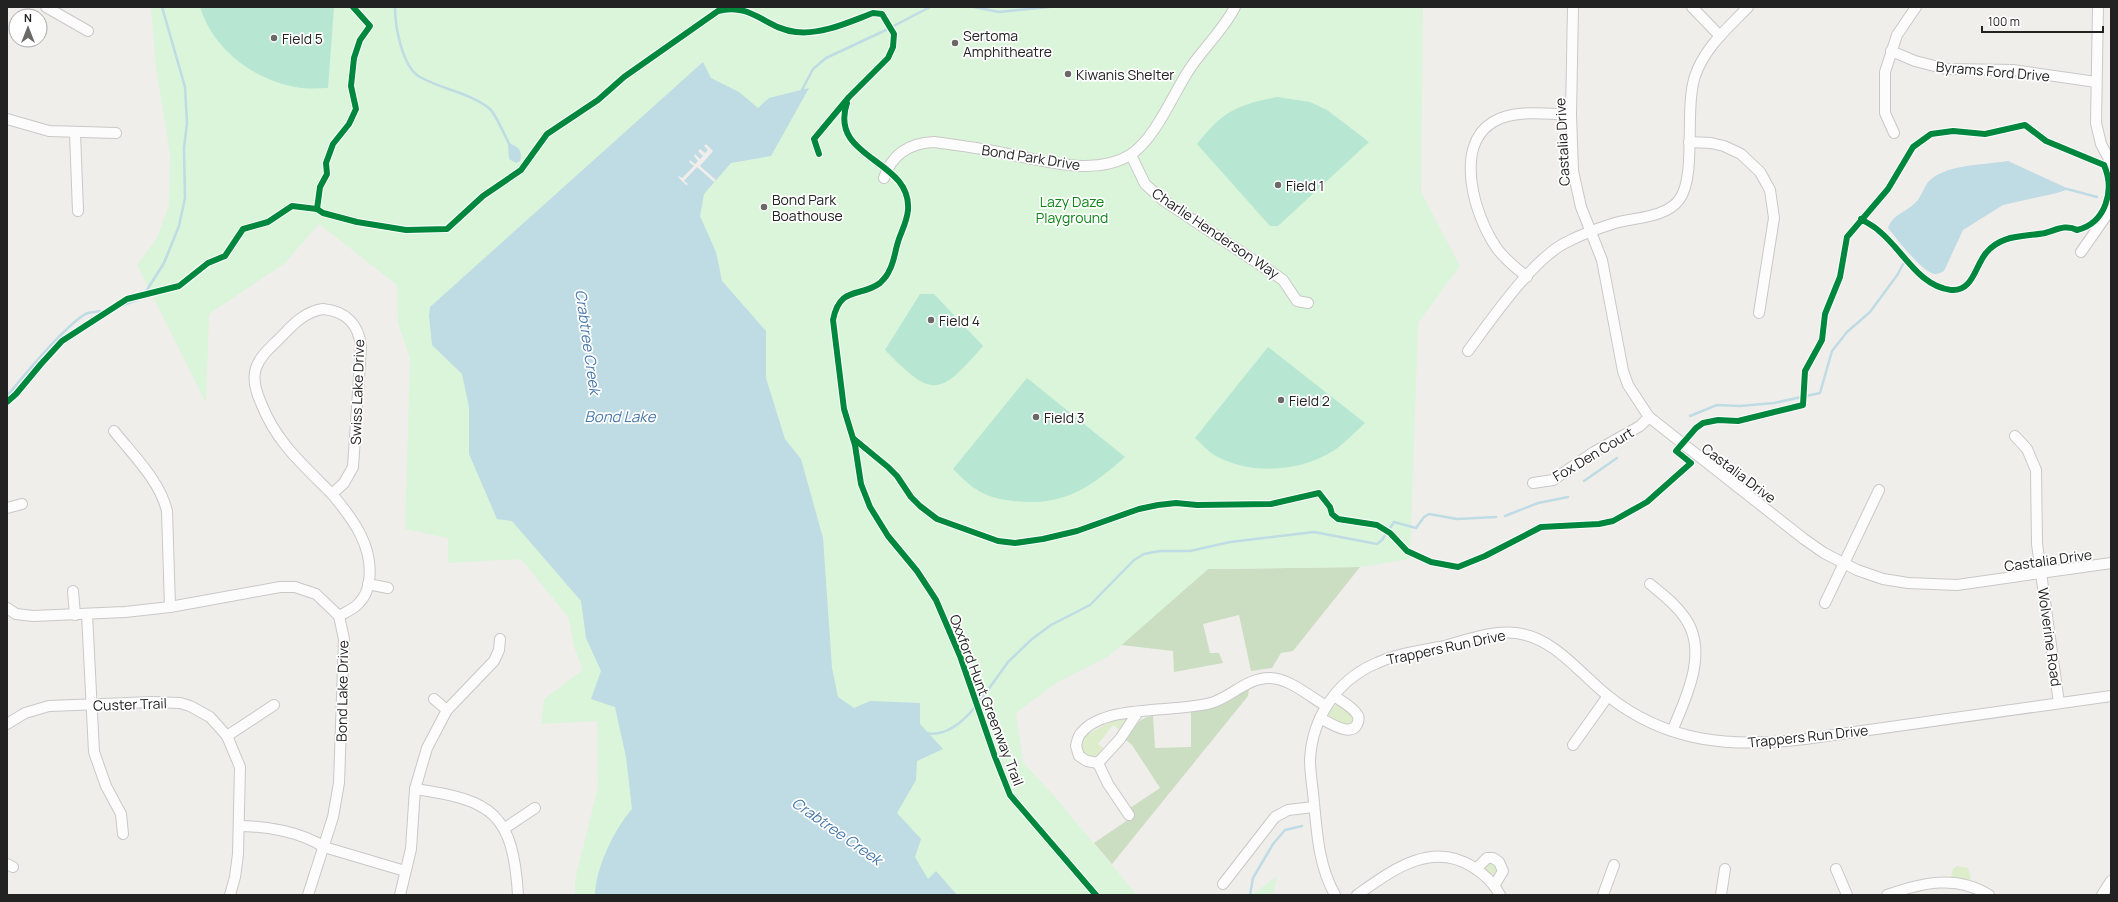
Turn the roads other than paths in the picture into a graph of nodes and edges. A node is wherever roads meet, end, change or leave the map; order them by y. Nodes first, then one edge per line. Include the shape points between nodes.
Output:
1 (46, 7) edge
2 (1236, 7) edge
3 (1573, 7) edge
4 (1692, 7) edge
5 (1748, 7) edge
6 (1916, 7) edge
7 (2098, 7) edge
8 (88, 31) dead end
9 (1720, 36) junction
10 (1891, 51) junction
11 (2096, 82) junction
12 (1571, 116) junction
13 (7, 119) edge
14 (75, 133) junction
15 (116, 133) dead end
16 (1894, 133) dead end
17 (1689, 142) junction
18 (1131, 155) junction
19 (2111, 163) edge
20 (884, 178) dead end
21 (2111, 210) edge
22 (78, 212) dead end
23 (1591, 231) junction
24 (2082, 252) dead end
25 (1527, 276) junction
26 (1308, 303) dead end
27 (1759, 313) dead end
28 (1468, 351) dead end
29 (1649, 417) junction
30 (114, 431) dead end
31 (2015, 436) dead end
32 (1533, 483) dead end
33 (1879, 490) dead end
34 (332, 494) junction
35 (22, 504) dead end
36 (7, 508) edge
37 (1845, 563) junction
38 (2111, 563) edge
39 (2040, 573) junction
40 (368, 584) junction
41 (1650, 584) dead end
42 (388, 588) dead end
43 (73, 591) dead end
44 (1825, 603) dead end
45 (170, 607) junction
46 (7, 608) edge
47 (87, 614) junction
48 (75, 615) junction
49 (339, 616) junction
50 (500, 639) dead end
51 (1334, 696) junction
52 (1608, 696) junction
53 (2111, 696) edge
54 (434, 699) dead end
55 (2059, 703) junction
56 (91, 705) junction
57 (274, 705) dead end
58 (1326, 706) junction
59 (448, 710) junction
60 (1138, 712) junction
61 (1320, 718) junction
62 (7, 724) edge
63 (1672, 732) junction
64 (227, 736) junction
65 (1573, 745) dead end
66 (1098, 763) junction
67 (415, 789) junction
68 (1314, 807) junction
69 (535, 808) dead end
70 (1129, 815) dead end
71 (239, 826) junction
72 (505, 828) junction
73 (123, 834) dead end
74 (324, 848) junction
75 (1614, 865) dead end
76 (1476, 869) junction
77 (1725, 869) dead end
78 (1836, 869) dead end
79 (405, 871) junction
80 (2111, 881) edge
81 (1223, 884) dead end
82 (1494, 886) junction
83 (230, 895) edge
84 (308, 895) edge
85 (400, 895) edge
86 (518, 895) edge
87 (1335, 895) edge
88 (1357, 895) edge
89 (1500, 895) edge
90 (1603, 895) edge
91 (1721, 895) edge
92 (1847, 895) edge
93 (1887, 895) edge
94 (1989, 895) edge
95 (2102, 895) edge

1 - 8 street
2 - 18 street via 1192,65 1154,129
3 - 12 street, Castalia Drive
4 - 9 street
5 - 9 street
6 - 10 street via 1904,22
7 - 11 street
9 - 17 street via 1706,55 1693,83 1689,104
10 - 11 street, Byrams Ford Drive via 1915,61 1946,69 2025,71
10 - 16 street via 1885,72 1885,113
11 - 19 street via 2098,134
12 - 23 street, Castalia Drive via 1576,189
12 - 25 street via 1508,116 1492,123 1474,144 1470,163 1471,177 1482,222 1503,256
13 - 14 street via 36,128
14 - 15 street
14 - 22 street
17 - 23 street via 1688,181 1682,196 1673,206 1641,218 1621,221
17 - 27 street via 1711,142 1741,154 1760,172 1770,190 1774,218
18 - 20 street, Bond Park Drive via 1101,164 1070,166 995,151 924,142 903,150 890,165
18 - 26 street, Charlie Henderson Way via 1145,184 1163,200 1283,280 1297,301
21 - 24 street
23 - 25 street via 1553,251
23 - 29 street, Castalia Drive via 1604,267 1623,370 1631,391
25 - 28 street
29 - 32 street, Fox Den Court via 1640,426 1594,452 1554,480
29 - 37 street, Castalia Drive via 1804,539
30 - 45 street via 158,487 164,499 167,511
31 - 39 street, Wolverine Road via 2027,449 2036,470 2036,526
33 - 37 street
34 - 34 street, Swiss Lake Drive via 293,455 273,430 256,392 255,381 256,368 264,354 304,315 323,309 340,312 347,317 360,335 361,346 353,467 344,483
34 - 40 street, Swiss Lake Drive via 367,547 371,569
35 - 36 street
37 - 39 street, Castalia Drive via 1883,579 1934,585 1981,582
37 - 44 street
38 - 39 street, Castalia Drive
39 - 55 street, Wolverine Road
40 - 42 street
40 - 49 street, Swiss Lake Drive via 365,596 359,604
41 - 63 street via 1686,619 1696,650 1693,672
43 - 48 street
45 - 47 street
45 - 49 street via 280,588 295,588 316,594
46 - 48 street via 16,614 33,616
47 - 48 street
47 - 56 street
49 - 74 street, Bond Lake Drive via 344,644 340,766 336,800
50 - 59 street via 494,661
51 - 52 street, Trappers Run Drive via 1351,677 1378,662 1492,634 1506,633 1526,635 1549,645
51 - 58 street, Trappers Run Drive
51 - 61 street via 1356,713 1359,717 1358,724 1347,730
52 - 63 street, Trappers Run Drive via 1645,720
52 - 65 street
53 - 55 street, Trappers Run Drive
54 - 59 street
55 - 63 street, Trappers Run Drive via 1770,743 1720,743
56 - 62 street, Custer Trail via 49,706 25,713
56 - 64 street, Custer Trail via 180,703 210,717
56 - 73 street via 94,752 106,786 121,814
57 - 64 street
58 - 60 street via 1290,684 1267,678 1250,683 1204,705
58 - 61 street, Trappers Run Drive
59 - 67 street via 426,748
60 - 66 street via 1117,743
60 - 66 street via 1120,713 1104,718 1082,731 1076,746 1079,756
61 - 68 street, Trappers Run Drive via 1310,760
64 - 71 street, Custer Trail via 240,767
66 - 70 street via 1108,784
67 - 72 street via 469,800 488,811
67 - 79 street via 411,849
68 - 81 street via 1288,810 1275,817
68 - 87 street, Trappers Run Drive via 1322,864
69 - 72 street
71 - 74 street via 277,830 318,843
71 - 83 street, Custer Trail via 236,869
72 - 86 street via 515,857
74 - 79 street
74 - 84 street, Bond Lake Drive
75 - 90 street
76 - 82 street
76 - 82 street via 1487,858 1499,862 1503,871
76 - 88 street via 1452,858 1424,857 1394,870
77 - 91 street
78 - 92 street
79 - 85 street
80 - 95 street
82 - 89 street
93 - 94 street via 1923,884 1959,882

